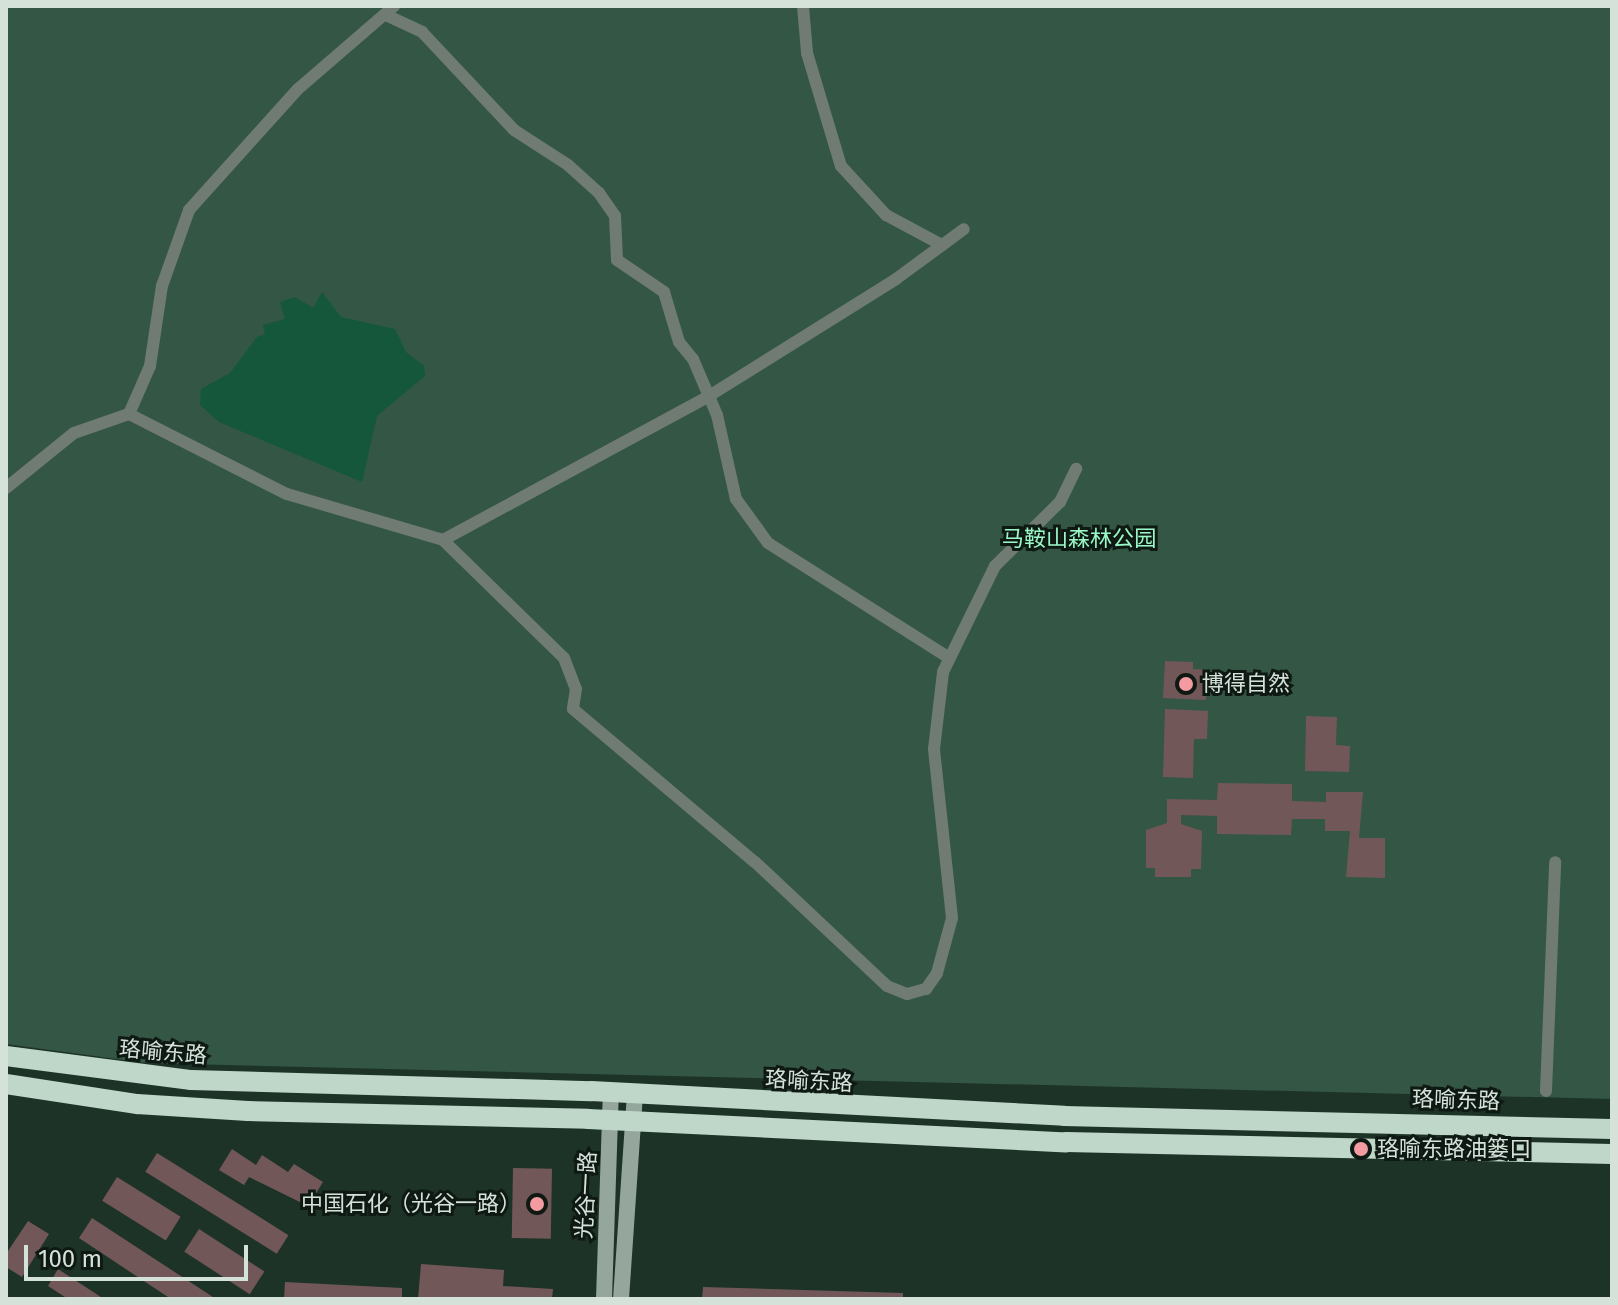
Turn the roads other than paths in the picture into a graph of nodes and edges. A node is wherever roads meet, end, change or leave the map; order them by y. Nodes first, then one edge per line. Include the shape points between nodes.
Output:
1 (803, 6) edge
2 (391, 11) edge
3 (964, 229) dead end
4 (942, 245) junction
5 (709, 396) junction
6 (129, 414) junction
7 (1076, 469) dead end
8 (6, 488) edge
9 (443, 540) junction
10 (949, 658) junction
11 (1555, 862) dead end
12 (6, 1056) edge
13 (6, 1084) edge
14 (1546, 1091) dead end
15 (611, 1093) junction
16 (635, 1095) junction
17 (610, 1120) junction
18 (632, 1122) junction
19 (1612, 1129) edge
20 (1612, 1154) edge
21 (604, 1299) edge
22 (621, 1299) edge

1 - 4 street via 807,53 841,166 886,215
2 - 5 street via 422,32 514,130 568,165 599,193 615,216 617,260 664,292 679,342
2 - 6 street via 298,89 189,210 162,286 150,366
3 - 4 street
4 - 5 street
5 - 9 street
5 - 10 street via 736,499 768,543
6 - 8 street via 74,433
6 - 9 street via 287,494
7 - 10 street via 1060,502 995,566
9 - 10 street via 564,658 576,689 573,709 755,862 887,986 907,994 926,989 937,973 952,918 934,749 934,723
11 - 14 street
12 - 15 highway, 珞喻东路 via 191,1080
13 - 17 highway via 153,1105
15 - 16 highway, 珞喻东路
15 - 17 main road, 光谷一路
16 - 18 main road, 光谷一路
16 - 19 highway, 珞喻东路 via 1064,1116
17 - 18 highway
17 - 21 main road, 光谷一路
18 - 20 highway via 1066,1142
18 - 22 main road, 光谷一路

